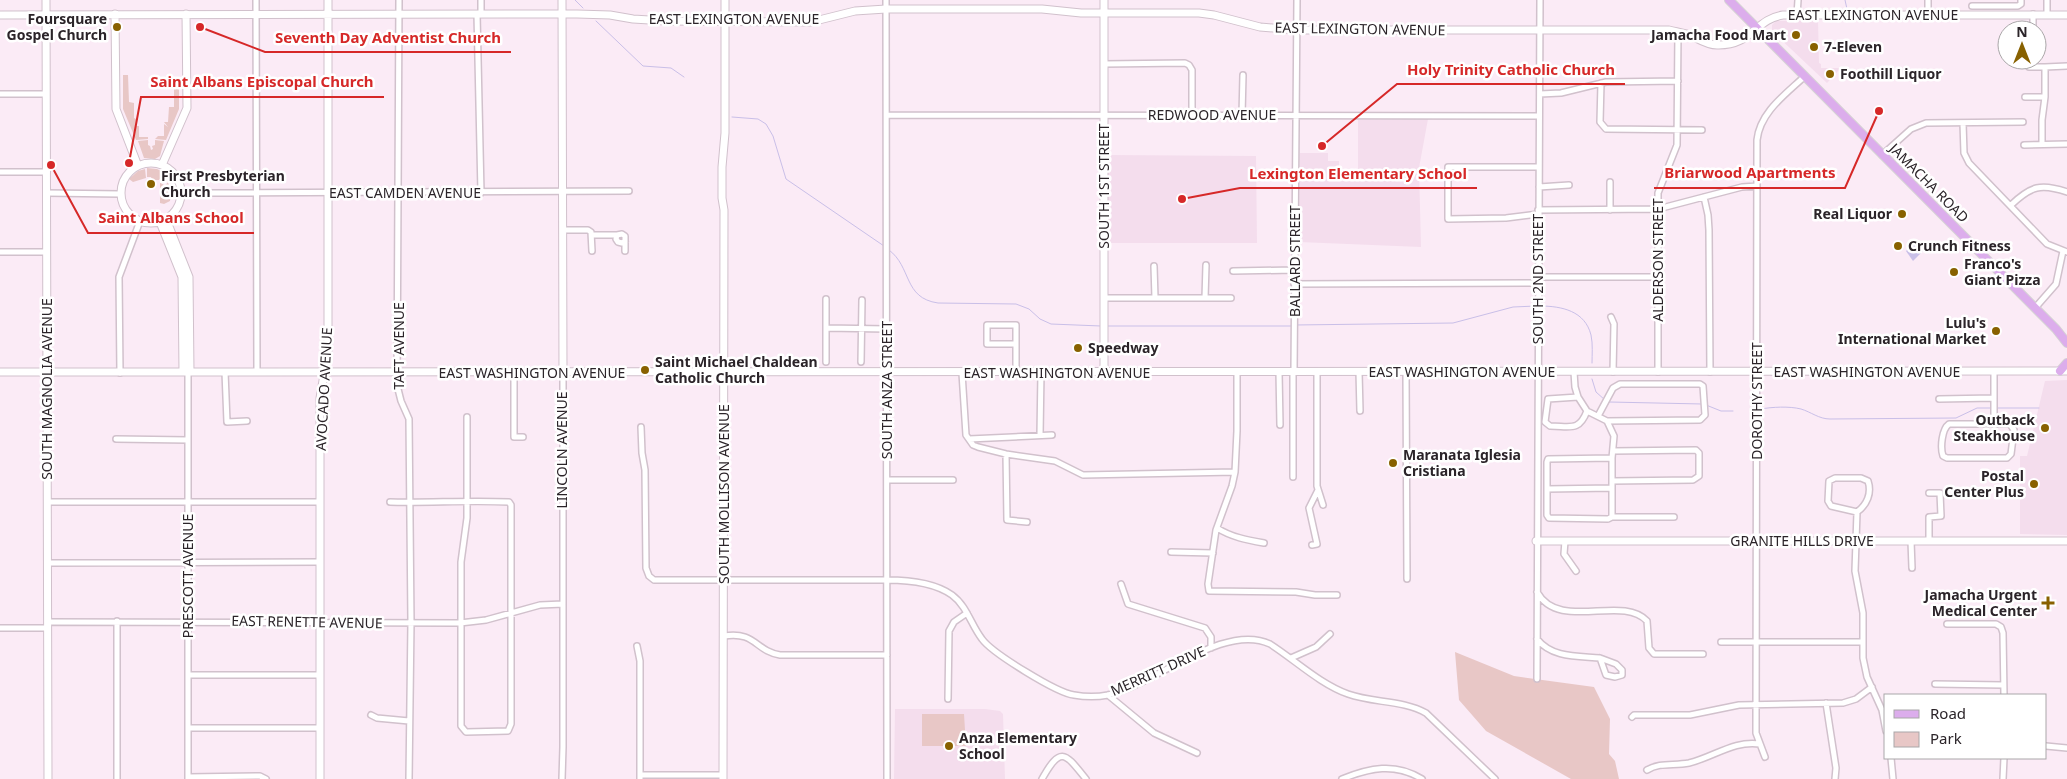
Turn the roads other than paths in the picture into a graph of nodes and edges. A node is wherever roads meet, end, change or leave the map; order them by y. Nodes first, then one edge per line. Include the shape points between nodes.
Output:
1 (46, 0) edge
2 (256, 0) edge
3 (328, 0) edge
4 (399, 0) edge
5 (481, 0) edge
6 (562, 0) edge
7 (725, 0) edge
8 (886, 0) edge
9 (1104, 0) edge
10 (1297, 0) edge
11 (1540, 0) edge
12 (1729, 0) edge
13 (1798, 0) edge
14 (1928, 0) edge
15 (2021, 0) edge
16 (2047, 0) edge
17 (1972, 3) edge
18 (1999, 3) edge
19 (886, 8) junction
20 (328, 13) junction
21 (1104, 13) junction
22 (46, 14) junction
23 (115, 14) junction
24 (186, 14) junction
25 (256, 14) junction
26 (399, 14) junction
27 (479, 14) junction
28 (562, 14) junction
29 (1973, 14) junction
30 (2033, 14) junction
31 (2047, 14) junction
32 (2067, 14) edge
33 (0, 15) edge
34 (1797, 15) junction
35 (1928, 15) junction
36 (2033, 20) edge
37 (725, 21) junction
38 (1758, 28) junction
39 (1296, 30) junction
40 (1540, 31) junction
41 (1678, 32) junction
42 (1104, 64) junction
43 (2067, 66) edge
44 (2047, 67) edge
45 (2045, 70) edge
46 (1243, 76) dead end
47 (1805, 76) junction
48 (1678, 81) junction
49 (1601, 83) junction
50 (0, 94) edge
51 (46, 94) junction
52 (1540, 94) junction
53 (2024, 97) dead end
54 (2045, 98) junction
55 (886, 115) junction
56 (1104, 115) junction
57 (1192, 115) junction
58 (1242, 115) junction
59 (1295, 115) junction
60 (1538, 116) junction
61 (2023, 122) dead end
62 (1963, 123) junction
63 (1678, 130) junction
64 (1702, 130) dead end
65 (2042, 144) junction
66 (2024, 145) dead end
67 (2067, 145) edge
68 (1882, 154) junction
69 (162, 165) junction
70 (138, 166) junction
71 (1539, 167) junction
72 (0, 172) edge
73 (47, 172) junction
74 (1610, 182) dead end
75 (1569, 185) dead end
76 (1757, 186) junction
77 (1538, 187) junction
78 (328, 192) junction
79 (563, 192) junction
80 (629, 192) dead end
81 (2067, 192) edge
82 (47, 193) junction
83 (181, 193) junction
84 (257, 193) junction
85 (398, 193) junction
86 (481, 193) junction
87 (120, 194) junction
88 (1704, 198) junction
89 (2011, 205) junction
90 (1610, 210) junction
91 (1658, 210) junction
92 (1538, 212) junction
93 (163, 221) junction
94 (140, 222) junction
95 (563, 230) junction
96 (592, 235) junction
97 (592, 251) dead end
98 (625, 251) dead end
99 (2065, 251) edge
100 (0, 252) edge
101 (47, 252) junction
102 (1206, 265) dead end
103 (1154, 266) dead end
104 (1294, 270) junction
105 (1233, 271) dead end
106 (1538, 277) junction
107 (1657, 277) junction
108 (1294, 284) junction
109 (1538, 284) junction
110 (1104, 298) junction
111 (1155, 298) junction
112 (1205, 298) junction
113 (1231, 298) dead end
114 (826, 299) dead end
115 (862, 300) dead end
116 (2035, 308) junction
117 (1611, 317) dead end
118 (826, 328) junction
119 (862, 329) junction
120 (887, 329) junction
121 (2067, 343) edge
122 (1016, 344) junction
123 (826, 362) dead end
124 (861, 362) dead end
125 (2067, 363) edge
126 (2064, 371) edge
127 (0, 372) edge
128 (47, 372) junction
129 (187, 372) junction
130 (225, 372) junction
131 (257, 372) junction
132 (325, 372) junction
133 (514, 372) junction
134 (563, 372) junction
135 (1016, 372) junction
136 (1041, 372) junction
137 (1104, 372) junction
138 (1237, 372) junction
139 (1278, 372) junction
140 (1293, 372) junction
141 (1317, 372) junction
142 (1359, 372) junction
143 (1406, 372) junction
144 (1539, 372) junction
145 (1574, 372) junction
146 (1613, 372) junction
147 (1658, 372) junction
148 (1710, 372) junction
149 (1757, 372) junction
150 (1994, 372) junction
151 (120, 373) junction
152 (397, 373) junction
153 (724, 373) junction
154 (887, 373) junction
155 (962, 373) junction
156 (1578, 397) junction
157 (1939, 399) dead end
158 (1994, 404) junction
159 (1360, 411) dead end
160 (1587, 411) junction
161 (1598, 416) junction
162 (467, 417) dead end
163 (247, 421) dead end
164 (1607, 421) junction
165 (1994, 424) junction
166 (1280, 425) dead end
167 (642, 427) dead end
168 (1040, 434) junction
169 (1052, 434) dead end
170 (523, 437) dead end
171 (969, 438) junction
172 (116, 439) dead end
173 (188, 440) junction
174 (1613, 451) junction
175 (1006, 454) junction
176 (1612, 458) junction
177 (1234, 472) junction
178 (1293, 477) dead end
179 (887, 480) junction
180 (953, 480) dead end
181 (1612, 481) junction
182 (1317, 488) junction
183 (1612, 488) junction
184 (1546, 489) junction
185 (1929, 493) dead end
186 (47, 502) junction
187 (188, 502) junction
188 (320, 502) junction
189 (390, 502) dead end
190 (409, 502) junction
191 (467, 502) junction
192 (1323, 505) dead end
193 (1857, 512) junction
194 (1612, 517) junction
195 (1674, 517) dead end
196 (1027, 522) dead end
197 (1217, 528) junction
198 (1536, 541) junction
199 (1757, 541) junction
200 (1857, 541) junction
201 (1911, 541) junction
202 (1929, 541) junction
203 (2067, 541) edge
204 (1564, 542) junction
205 (1264, 543) dead end
206 (1312, 545) dead end
207 (1171, 552) dead end
208 (1213, 553) junction
209 (320, 562) junction
210 (48, 563) junction
211 (187, 563) junction
212 (1912, 568) dead end
213 (1576, 571) dead end
214 (1406, 579) dead end
215 (724, 580) junction
216 (887, 580) junction
217 (1122, 584) dead end
218 (1536, 591) junction
219 (1337, 595) dead end
220 (563, 604) junction
221 (967, 612) junction
222 (511, 613) junction
223 (116, 621) junction
224 (188, 621) junction
225 (320, 621) junction
226 (411, 622) junction
227 (460, 623) junction
228 (1947, 624) dead end
229 (48, 625) junction
230 (0, 628) edge
231 (1330, 634) dead end
232 (724, 636) junction
233 (1536, 638) junction
234 (1721, 642) dead end
235 (1757, 642) junction
236 (1862, 642) junction
237 (637, 646) dead end
238 (1211, 648) junction
239 (1703, 654) dead end
240 (887, 655) junction
241 (1291, 658) junction
242 (1600, 658) junction
243 (188, 675) junction
244 (320, 675) junction
245 (1536, 679) dead end
246 (1935, 684) dead end
247 (2004, 685) junction
248 (1872, 687) junction
249 (2004, 694) edge
250 (1108, 695) junction
251 (948, 698) dead end
252 (1826, 703) junction
253 (1757, 705) junction
254 (371, 715) dead end
255 (1632, 717) dead end
256 (409, 720) junction
257 (1884, 720) edge
258 (188, 728) junction
259 (320, 728) junction
260 (1760, 744) junction
261 (2047, 746) edge
262 (2067, 748) edge
263 (1197, 752) dead end
264 (1765, 756) dead end
265 (1891, 759) edge
266 (2004, 759) edge
267 (1647, 770) dead end
268 (640, 777) edge
269 (723, 777) edge
270 (188, 778) edge
271 (48, 779) edge
272 (116, 779) edge
273 (266, 779) edge
274 (320, 779) edge
275 (409, 779) edge
276 (562, 779) edge
277 (887, 779) edge
278 (1042, 779) edge
279 (1086, 779) edge
280 (1342, 779) edge
281 (1422, 779) edge
282 (1495, 779) edge
283 (1835, 779) edge
284 (1894, 779) edge
285 (2003, 779) edge

1 - 22 main road, SOUTH MAGNOLIA AVENUE
2 - 25 street
3 - 20 main road, AVOCADO AVENUE
4 - 26 street, TAFT AVENUE
5 - 27 street
6 - 28 main road, LINCOLN AVENUE
7 - 37 main road, SOUTH MOLLISON AVENUE
8 - 19 street, SOUTH ANZA STREET
9 - 21 main road, SOUTH 1ST STREET
10 - 39 street, BALLARD STREET
11 - 40 street, SOUTH 2ND STREET
12 - 38 main road, JAMACHA ROAD
13 - 34 street
14 - 35 street
15 - 18 street via 2018,6
16 - 31 street
17 - 18 street
17 - 29 street
19 - 21 main road, EAST LEXINGTON AVENUE via 1042,8
19 - 37 main road, EAST LEXINGTON AVENUE via 866,9 811,22
19 - 55 street, SOUTH ANZA STREET
20 - 25 main road, EAST LEXINGTON AVENUE
20 - 26 main road, EAST LEXINGTON AVENUE
20 - 78 main road, AVOCADO AVENUE
21 - 39 main road, EAST LEXINGTON AVENUE via 1199,13 1260,27
21 - 42 main road, SOUTH 1ST STREET
22 - 23 main road, EAST LEXINGTON AVENUE
22 - 33 main road, EAST LEXINGTON AVENUE
22 - 51 main road, SOUTH MAGNOLIA AVENUE
23 - 24 main road, EAST LEXINGTON AVENUE
23 - 70 main road via 116,109
24 - 25 main road, EAST LEXINGTON AVENUE
24 - 69 main road via 187,108
25 - 84 street
26 - 27 main road, EAST LEXINGTON AVENUE
26 - 85 street, TAFT AVENUE
27 - 28 main road, EAST LEXINGTON AVENUE
27 - 86 street
28 - 37 main road, EAST LEXINGTON AVENUE via 610,14 666,21
28 - 79 main road, LINCOLN AVENUE
29 - 30 main road, EAST LEXINGTON AVENUE
29 - 35 main road, EAST LEXINGTON AVENUE
30 - 31 main road, EAST LEXINGTON AVENUE
30 - 36 street
31 - 32 main road, EAST LEXINGTON AVENUE
34 - 35 main road, EAST LEXINGTON AVENUE
34 - 38 main road, EAST LEXINGTON AVENUE via 1772,17
37 - 153 main road, SOUTH MOLLISON AVENUE via 722,167
38 - 41 main road, EAST LEXINGTON AVENUE via 1740,42 1715,45
38 - 47 main road, JAMACHA ROAD
39 - 40 main road, EAST LEXINGTON AVENUE
39 - 59 street, BALLARD STREET
40 - 41 main road, EAST LEXINGTON AVENUE
40 - 52 street, SOUTH 2ND STREET
41 - 48 street, ALDERSON STREET
42 - 56 main road, SOUTH 1ST STREET
42 - 57 street via 1189,65 1192,70
43 - 44 street
45 - 54 street
46 - 58 street
47 - 68 main road, JAMACHA ROAD
47 - 76 street, DOROTHY STREET via 1767,112 1758,128
48 - 49 street
48 - 63 street, ALDERSON STREET
49 - 52 street via 1561,93
49 - 63 street via 1600,122 1606,130
50 - 51 street
51 - 73 main road, SOUTH MAGNOLIA AVENUE
52 - 60 street, SOUTH 2ND STREET
53 - 54 street
54 - 65 street
55 - 56 street, REDWOOD AVENUE
55 - 120 street, SOUTH ANZA STREET
56 - 57 street, REDWOOD AVENUE
56 - 110 main road, SOUTH 1ST STREET
57 - 58 street, REDWOOD AVENUE
58 - 59 street, REDWOOD AVENUE
59 - 60 street, REDWOOD AVENUE
59 - 104 street, BALLARD STREET
60 - 71 street, SOUTH 2ND STREET
61 - 62 street
62 - 68 street via 1920,125
62 - 89 street via 1963,146 1968,160
63 - 64 street
63 - 91 street, ALDERSON STREET via 1674,156 1658,193
65 - 66 street
65 - 67 street
68 - 116 main road, JAMACHA ROAD
69 - 70 main road
69 - 83 main road via 175,174
70 - 87 main road via 125,177
71 - 77 street, SOUTH 2ND STREET
71 - 92 street via 1448,167 1448,218 1506,218
72 - 73 street
73 - 82 main road, SOUTH MAGNOLIA AVENUE
74 - 90 street
75 - 77 street
76 - 88 street
76 - 149 street, DOROTHY STREET
77 - 92 street, SOUTH 2ND STREET
78 - 84 street, EAST CAMDEN AVENUE
78 - 85 street, EAST CAMDEN AVENUE
78 - 132 main road, AVOCADO AVENUE via 328,351
79 - 80 street, EAST CAMDEN AVENUE
79 - 86 street, EAST CAMDEN AVENUE
79 - 95 main road, LINCOLN AVENUE
81 - 89 street via 2037,187
82 - 87 street
82 - 101 main road, SOUTH MAGNOLIA AVENUE
83 - 84 street, EAST CAMDEN AVENUE
83 - 93 main road via 177,209
84 - 131 street
85 - 86 street, EAST CAMDEN AVENUE
85 - 152 street, TAFT AVENUE
87 - 94 main road via 126,211
88 - 91 street
88 - 148 street via 1709,230
89 - 99 street via 2047,244
90 - 91 street
90 - 92 street
91 - 107 street, ALDERSON STREET
92 - 106 street, SOUTH 2ND STREET
93 - 94 main road
93 - 129 main road, PRESCOTT AVENUE via 182,277
94 - 151 street via 119,277
95 - 96 street via 588,230
95 - 134 main road, LINCOLN AVENUE
96 - 97 street
96 - 98 street via 624,234
99 - 116 street via 2056,284
100 - 101 street
101 - 128 main road, SOUTH MAGNOLIA AVENUE
102 - 112 street
103 - 111 street
104 - 105 street
104 - 108 street, BALLARD STREET
106 - 107 street
106 - 109 street, SOUTH 2ND STREET
107 - 147 street, ALDERSON STREET
108 - 109 street
108 - 140 street, BALLARD STREET
109 - 144 street, SOUTH 2ND STREET
110 - 111 street
110 - 137 main road, SOUTH 1ST STREET
111 - 112 street
112 - 113 street
114 - 118 street
115 - 119 street
116 - 121 main road, JAMACHA ROAD
117 - 146 street via 1614,324
118 - 119 street
118 - 123 street
119 - 120 street
119 - 124 street
120 - 154 street, SOUTH ANZA STREET
122 - 122 street via 1016,325 987,325 987,344
122 - 135 street
125 - 126 main road
126 - 150 main road, EAST WASHINGTON AVENUE
127 - 128 main road, EAST WASHINGTON AVENUE
128 - 151 main road, EAST WASHINGTON AVENUE
128 - 186 main road, SOUTH MAGNOLIA AVENUE
129 - 130 main road, EAST WASHINGTON AVENUE
129 - 151 main road, EAST WASHINGTON AVENUE
129 - 173 street, PRESCOTT AVENUE
130 - 131 main road, EAST WASHINGTON AVENUE
130 - 163 street via 226,422
131 - 132 main road, EAST WASHINGTON AVENUE
132 - 152 main road, EAST WASHINGTON AVENUE
132 - 188 main road, AVOCADO AVENUE via 320,398
133 - 134 main road, EAST WASHINGTON AVENUE
133 - 152 main road, EAST WASHINGTON AVENUE
133 - 170 street via 514,437
134 - 153 main road, EAST WASHINGTON AVENUE
134 - 220 street, LINCOLN AVENUE
135 - 136 main road, EAST WASHINGTON AVENUE
135 - 155 main road, EAST WASHINGTON AVENUE
136 - 137 main road, EAST WASHINGTON AVENUE
136 - 168 street
137 - 138 main road, EAST WASHINGTON AVENUE
138 - 139 main road, EAST WASHINGTON AVENUE
138 - 177 street
139 - 140 main road, EAST WASHINGTON AVENUE
139 - 166 street
140 - 141 main road, EAST WASHINGTON AVENUE
140 - 178 street, BALLARD STREET
141 - 142 main road, EAST WASHINGTON AVENUE
141 - 182 street
142 - 143 main road, EAST WASHINGTON AVENUE
142 - 159 street
143 - 144 main road, EAST WASHINGTON AVENUE
143 - 214 street
144 - 145 main road, EAST WASHINGTON AVENUE
144 - 198 street, SOUTH 2ND STREET
145 - 146 main road, EAST WASHINGTON AVENUE
145 - 156 street
146 - 147 main road, EAST WASHINGTON AVENUE
147 - 148 main road, EAST WASHINGTON AVENUE
148 - 149 main road, EAST WASHINGTON AVENUE
149 - 150 main road, EAST WASHINGTON AVENUE
149 - 199 street, DOROTHY STREET
150 - 158 street
152 - 190 street, TAFT AVENUE via 398,390 409,419
153 - 154 main road, EAST WASHINGTON AVENUE
153 - 215 main road, SOUTH MOLLISON AVENUE
154 - 155 main road, EAST WASHINGTON AVENUE
154 - 179 street, SOUTH ANZA STREET
155 - 171 street via 964,419
156 - 160 street
156 - 160 street via 1548,399 1545,422 1550,426 1576,426 1583,422
157 - 158 street
158 - 165 street
160 - 161 street
161 - 164 street
161 - 164 street via 1613,388 1620,384 1703,386 1705,415 1700,420
162 - 191 street
164 - 174 street via 1614,436
165 - 165 street via 1947,426 1943,456 1958,459 2007,458 2011,454 2014,430 2010,424
167 - 215 street, MERRITT DRIVE via 646,470 646,568 649,576 654,580
168 - 169 street
168 - 171 street
171 - 175 street via 974,445
172 - 173 street
173 - 187 street, PRESCOTT AVENUE
174 - 176 street
174 - 181 street via 1696,450 1699,453 1699,476 1693,480
175 - 177 street via 1055,461 1083,475
175 - 196 street via 1007,520
176 - 181 street
176 - 184 street via 1552,459 1547,462
177 - 197 street
179 - 180 street
179 - 216 street, SOUTH ANZA STREET
181 - 183 street
182 - 192 street
182 - 206 street via 1309,508 1317,544
183 - 184 street
183 - 194 street
184 - 194 street via 1547,515 1552,519
185 - 202 street via 1940,493 1941,516 1929,517
186 - 187 street
186 - 210 main road, SOUTH MAGNOLIA AVENUE
187 - 188 street
187 - 211 street, PRESCOTT AVENUE
188 - 209 main road, AVOCADO AVENUE
189 - 190 street
190 - 191 street
190 - 226 street, TAFT AVENUE
191 - 222 street via 509,502
191 - 227 street via 460,562
193 - 193 street via 1869,498 1868,481 1861,478 1835,478 1830,481 1828,501 1831,506
193 - 200 street
194 - 195 street
197 - 205 street via 1245,540
197 - 208 street
198 - 204 main road, GRANITE HILLS DRIVE
198 - 218 street, SOUTH 2ND STREET
199 - 200 main road, GRANITE HILLS DRIVE
199 - 204 main road, GRANITE HILLS DRIVE
199 - 235 street, DOROTHY STREET
200 - 201 main road, GRANITE HILLS DRIVE
200 - 236 street via 1855,571 1863,610
201 - 202 main road, GRANITE HILLS DRIVE
201 - 212 street
202 - 203 main road, GRANITE HILLS DRIVE
204 - 213 street via 1564,554
207 - 208 street
208 - 219 street via 1209,591
209 - 211 street
209 - 225 main road, AVOCADO AVENUE
210 - 211 street
210 - 229 main road, SOUTH MAGNOLIA AVENUE
211 - 224 street, PRESCOTT AVENUE
215 - 216 street, MERRITT DRIVE
215 - 232 main road, SOUTH MOLLISON AVENUE
216 - 221 street, MERRITT DRIVE via 910,581 940,589 957,600
216 - 240 street, SOUTH ANZA STREET
217 - 238 street via 1128,604 1205,628 1211,637
218 - 233 street, SOUTH 2ND STREET
218 - 239 street via 1545,602 1563,611 1632,612 1641,615 1648,626 1649,648 1654,654
220 - 222 street, EAST RENETTE AVENUE via 540,605
220 - 276 street, LINCOLN AVENUE
221 - 250 street, MERRITT DRIVE via 980,638 992,649 1055,689 1077,696
221 - 251 street via 954,622 949,631
222 - 227 street, EAST RENETTE AVENUE
222 - 227 street via 511,724 508,731 466,732 462,729
223 - 224 street, EAST RENETTE AVENUE
223 - 229 street, EAST RENETTE AVENUE
223 - 272 street
224 - 225 street, EAST RENETTE AVENUE
224 - 243 street, PRESCOTT AVENUE
225 - 226 street, EAST RENETTE AVENUE
225 - 244 main road, AVOCADO AVENUE
226 - 227 street, EAST RENETTE AVENUE
226 - 256 street, TAFT AVENUE
228 - 247 street via 1996,624 2001,627
229 - 230 street, EAST RENETTE AVENUE
229 - 271 main road, SOUTH MAGNOLIA AVENUE
231 - 241 street via 1316,647
232 - 240 street via 749,638 780,655
232 - 269 main road, SOUTH MOLLISON AVENUE
233 - 242 street via 1557,654
233 - 245 street, SOUTH 2ND STREET
234 - 235 street
235 - 236 street
235 - 253 street, DOROTHY STREET
236 - 248 street via 1864,666
237 - 268 street via 640,661
238 - 241 street, MERRITT DRIVE via 1242,639 1256,639
238 - 250 street, MERRITT DRIVE
240 - 277 street, SOUTH ANZA STREET
241 - 282 street, MERRITT DRIVE via 1348,694 1426,712
242 - 242 street via 1606,675 1622,676 1622,670 1616,664
243 - 244 street
243 - 258 street, PRESCOTT AVENUE
244 - 259 main road, AVOCADO AVENUE
246 - 247 street
247 - 249 street
248 - 252 street via 1850,701
248 - 257 street
250 - 263 street via 1154,732
252 - 253 street
252 - 283 street
253 - 255 street via 1726,706 1690,715
253 - 260 street, DOROTHY STREET via 1756,734
254 - 256 street
256 - 275 street, TAFT AVENUE
258 - 259 street
258 - 270 street, PRESCOTT AVENUE
259 - 274 main road, AVOCADO AVENUE
260 - 264 street, DOROTHY STREET
260 - 267 street via 1740,744 1698,760 1656,765
261 - 262 street
265 - 284 street
266 - 285 street
268 - 269 street
270 - 273 street via 260,776
278 - 279 street via 1054,759 1062,756 1070,758
280 - 281 street via 1364,770 1384,768

